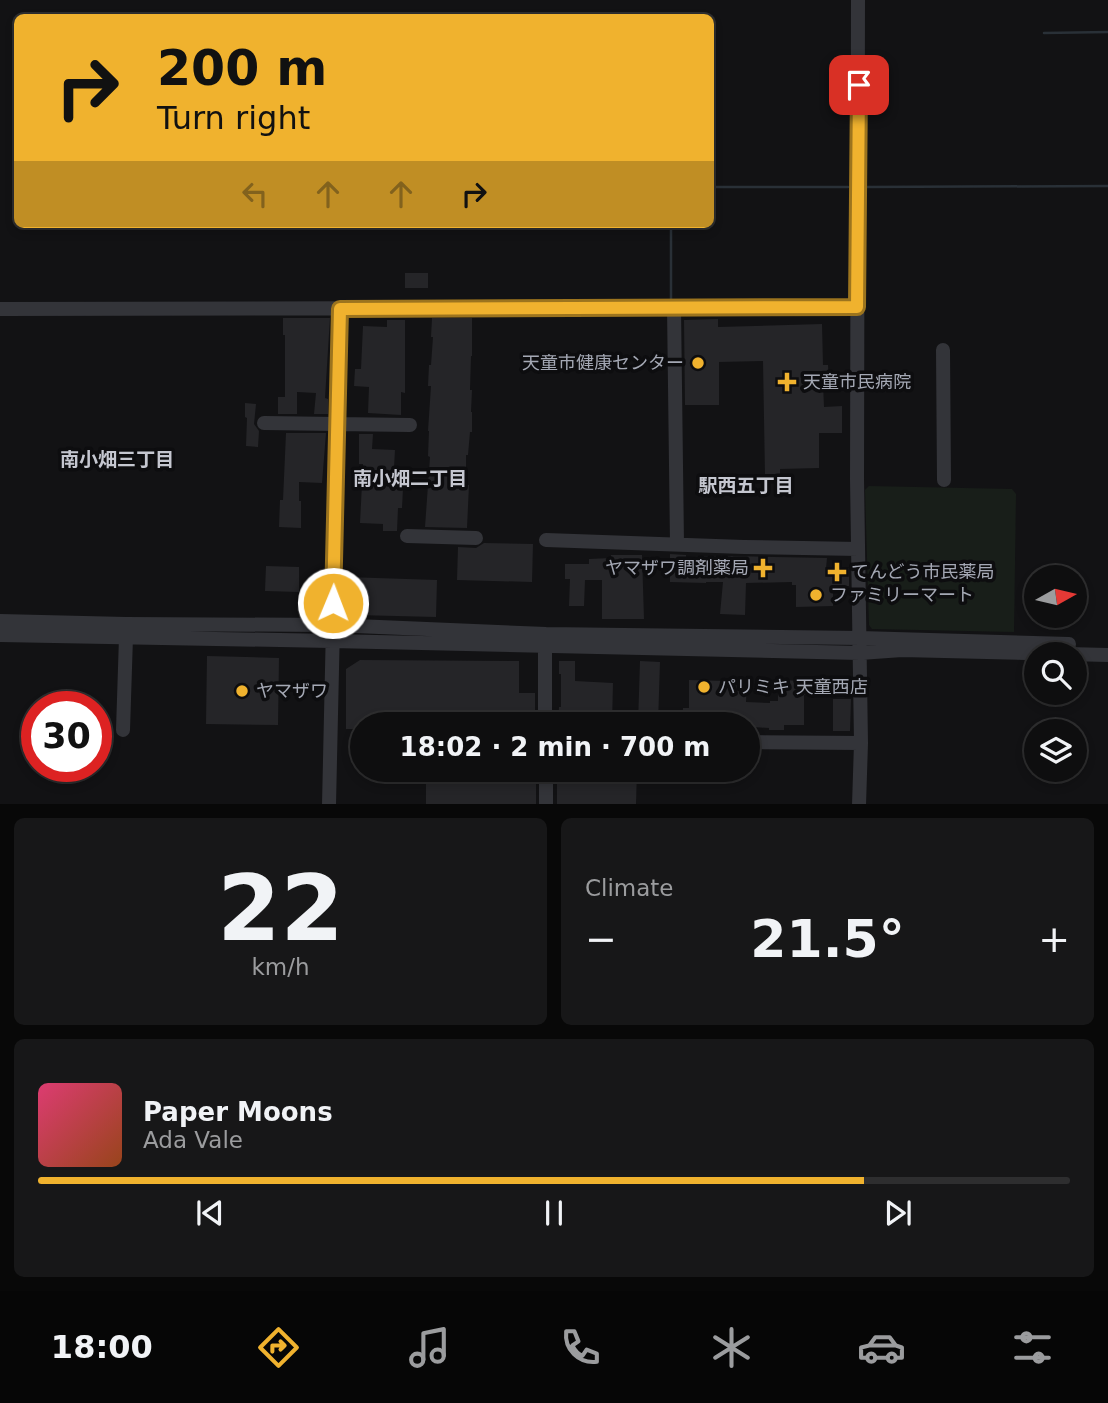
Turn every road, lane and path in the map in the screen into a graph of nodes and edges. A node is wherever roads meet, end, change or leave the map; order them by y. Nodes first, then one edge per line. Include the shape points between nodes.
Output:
1 (858, 0) edge
2 (674, 307) junction
3 (857, 307) junction
4 (0, 309) edge
5 (340, 309) junction
6 (943, 350) dead end
7 (264, 423) dead end
8 (337, 424) junction
9 (410, 425) dead end
10 (944, 480) dead end
11 (407, 536) dead end
12 (476, 538) dead end
13 (546, 540) dead end
14 (677, 544) junction
15 (858, 548) junction
16 (0, 621) edge
17 (332, 625) junction
18 (0, 635) edge
19 (126, 637) junction
20 (332, 640) junction
21 (545, 645) junction
22 (860, 646) junction
23 (1108, 646) edge
24 (1108, 655) edge
25 (545, 712) edge
26 (123, 730) dead end
27 (760, 742) edge
28 (861, 743) junction
29 (546, 782) edge
30 (329, 804) edge
31 (546, 804) edge
32 (859, 804) edge

1 - 3 street
2 - 3 street
2 - 5 street
2 - 14 street
3 - 15 street
4 - 5 street
5 - 8 street
6 - 10 street
7 - 8 street
8 - 9 street
8 - 17 street
11 - 12 street
13 - 14 street
14 - 15 street
15 - 22 street
16 - 17 street
17 - 20 street
17 - 22 street
18 - 19 street
19 - 20 street
19 - 26 street
20 - 21 street
20 - 30 street
21 - 22 street
21 - 25 street
22 - 23 street
22 - 24 street
22 - 28 street
27 - 28 street
28 - 32 street
29 - 31 street

